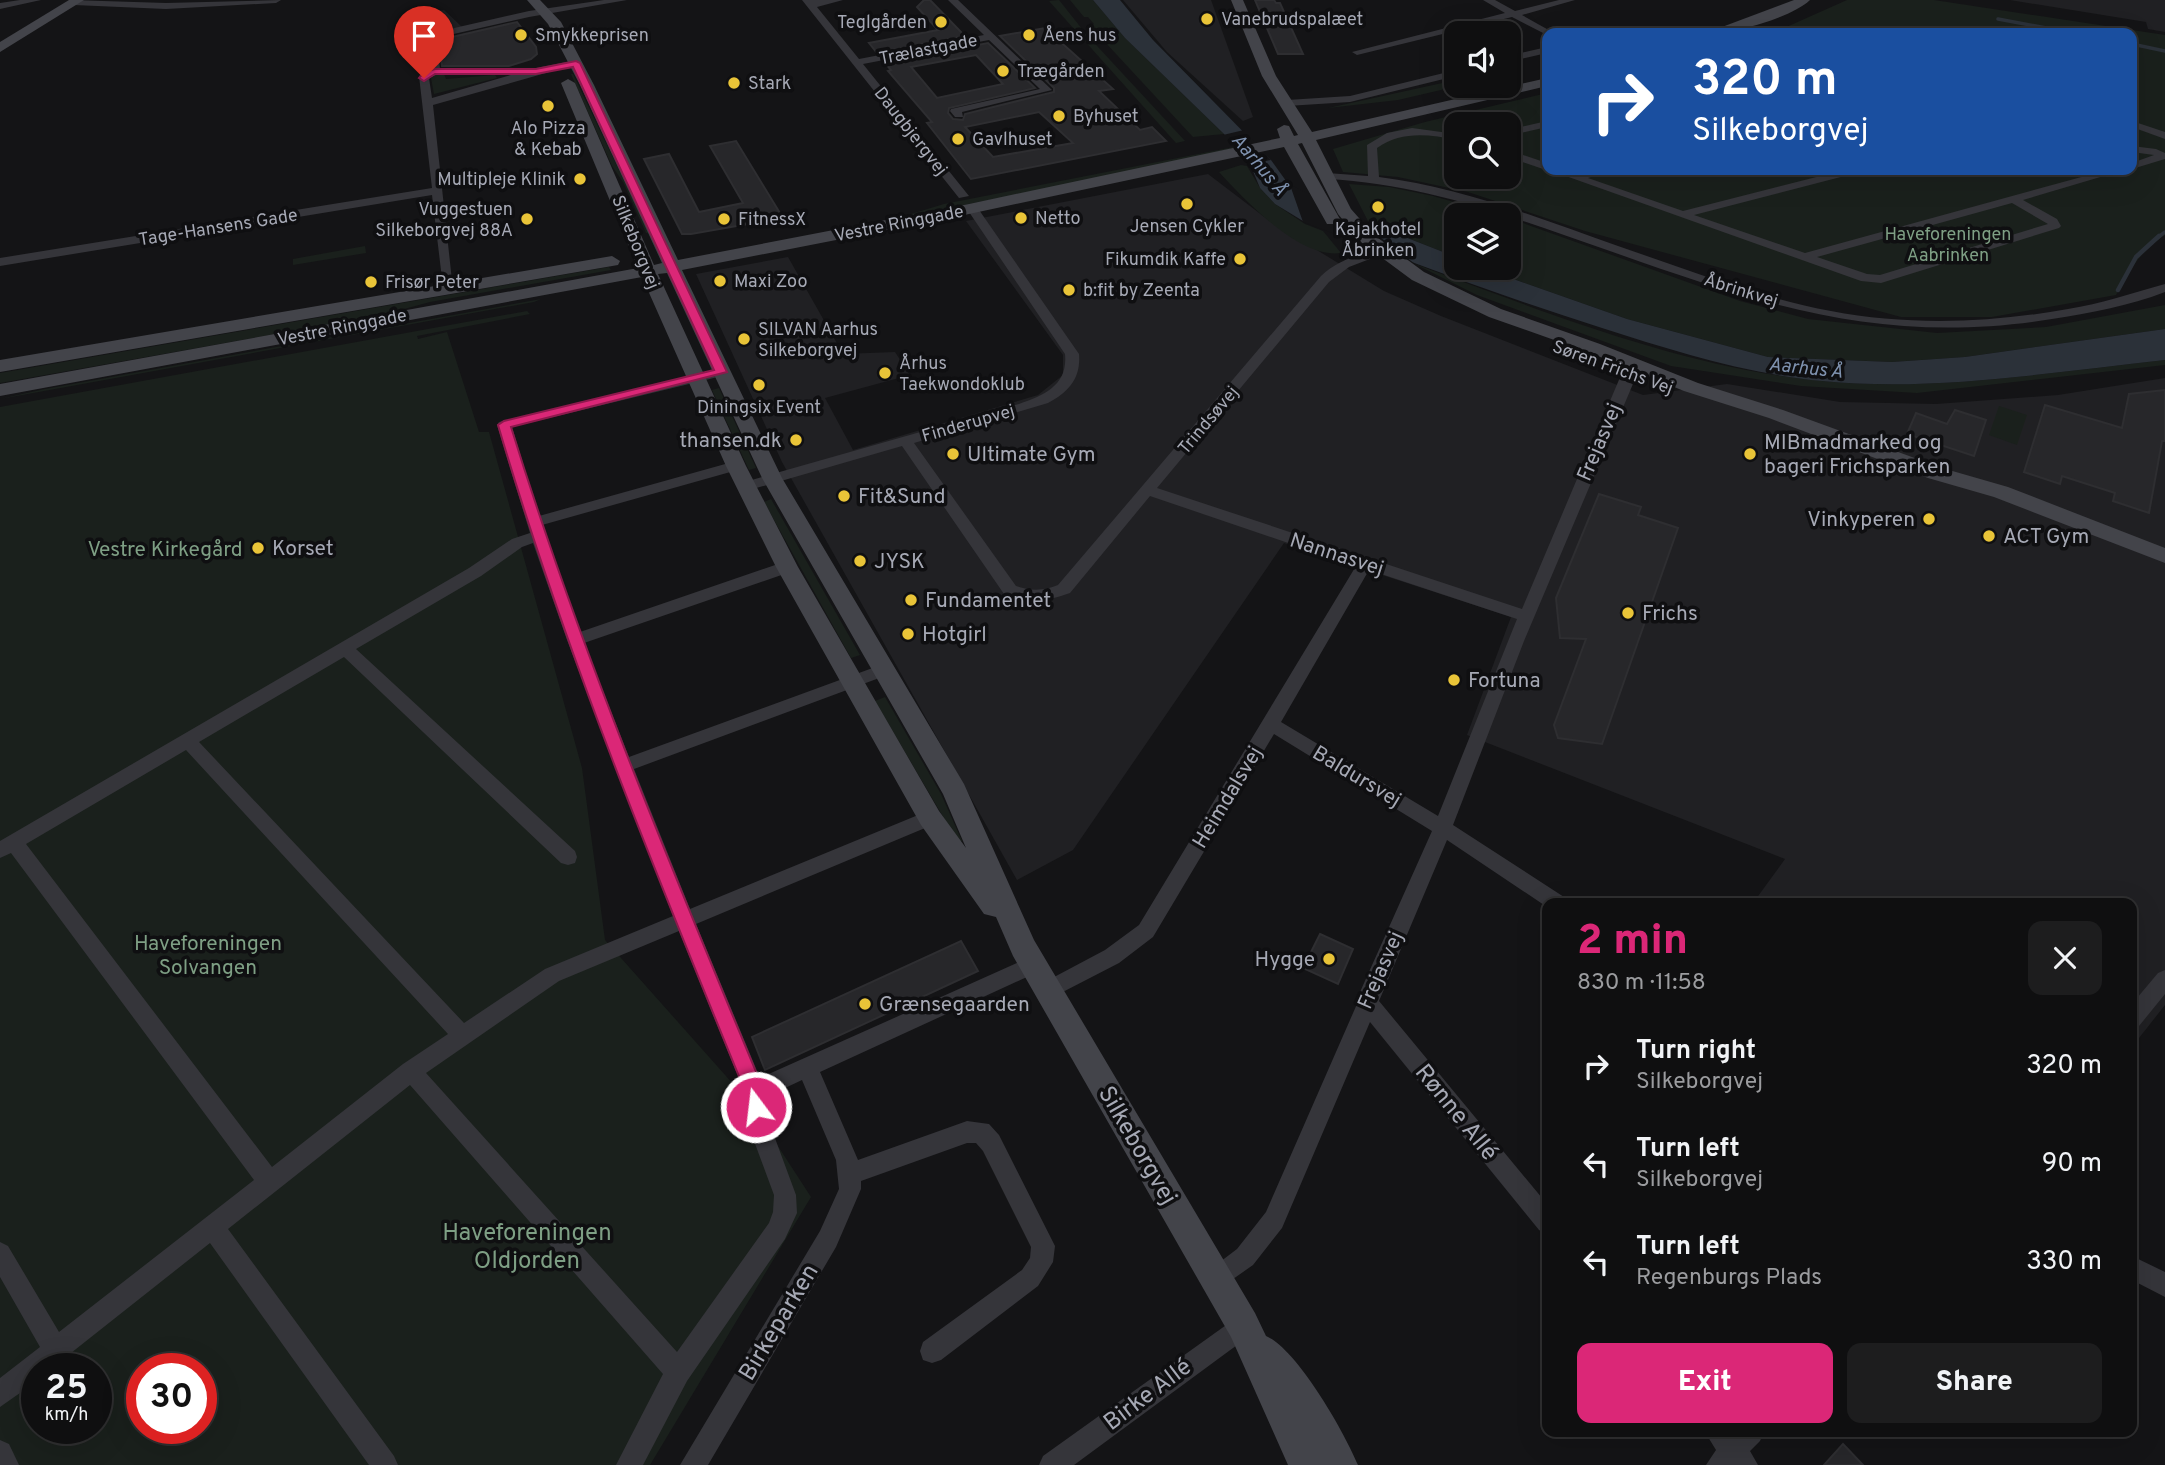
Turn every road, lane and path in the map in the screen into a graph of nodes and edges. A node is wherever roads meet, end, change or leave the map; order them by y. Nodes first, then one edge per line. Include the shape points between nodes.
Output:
1 (36, 0) edge
2 (276, 0) edge
3 (513, 0) edge
4 (622, 0) edge
5 (838, 0) edge
6 (953, 0) edge
7 (1227, 0) edge
8 (1237, 0) edge
9 (1488, 0) edge
10 (1524, 0) edge
11 (1570, 0) edge
12 (76, 1) edge
13 (809, 2) edge
14 (1810, 2) edge
15 (1550, 5) junction
16 (0, 6) edge
17 (531, 7) edge
18 (547, 12) junction
19 (1512, 13) junction
20 (1729, 28) edge
21 (1758, 28) edge
22 (1542, 29) edge
23 (990, 37) junction
24 (0, 48) edge
25 (1542, 51) edge
26 (1357, 52) dead end
27 (1521, 57) edge
28 (857, 62) junction
29 (568, 65) junction
30 (536, 71) junction
31 (435, 72) junction
32 (1542, 74) edge
33 (1444, 76) edge
34 (1521, 80) edge
35 (1542, 83) edge
36 (1446, 98) edge
37 (427, 103) junction
38 (1287, 103) junction
39 (959, 115) dead end
40 (1542, 125) edge
41 (2137, 126) edge
42 (1521, 130) edge
43 (1305, 133) junction
44 (1444, 134) edge
45 (2165, 135) edge
46 (1287, 137) junction
47 (2137, 150) edge
48 (1521, 158) edge
49 (2137, 164) edge
50 (1542, 165) edge
51 (1570, 175) edge
52 (1585, 175) edge
53 (1836, 175) edge
54 (2100, 175) edge
55 (1327, 176) junction
56 (1576, 177) junction
57 (1374, 178) junction
58 (436, 191) junction
59 (2013, 199) junction
60 (967, 203) junction
61 (1682, 214) junction
62 (1374, 254) junction
63 (1805, 257) junction
64 (669, 259) junction
65 (0, 262) edge
66 (644, 264) junction
67 (449, 287) junction
68 (2165, 288) edge
69 (0, 366) edge
70 (1631, 370) junction
71 (721, 372) junction
72 (696, 378) junction
73 (0, 390) edge
74 (905, 440) junction
75 (741, 476) junction
76 (772, 478) junction
77 (1149, 491) junction
78 (536, 529) junction
79 (2156, 553) edge
80 (1365, 564) junction
81 (787, 567) junction
82 (1525, 616) junction
83 (575, 640) junction
84 (345, 648) junction
85 (884, 670) junction
86 (851, 682) junction
87 (1271, 724) junction
88 (188, 741) junction
89 (624, 766) junction
90 (930, 818) junction
91 (1443, 828) junction
92 (7, 846) edge
93 (568, 857) dead end
94 (1549, 898) edge
95 (684, 920) junction
96 (1035, 967) junction
97 (2165, 979) edge
98 (1366, 1001) junction
99 (2137, 1013) edge
100 (462, 1035) junction
101 (807, 1067) junction
102 (411, 1071) junction
103 (755, 1091) junction
104 (850, 1174) junction
105 (270, 1183) junction
106 (1542, 1216) edge
107 (213, 1228) junction
108 (0, 1254) edge
109 (2137, 1271) edge
110 (1216, 1279) junction
111 (2165, 1285) edge
112 (1243, 1325) junction
113 (56, 1350) junction
114 (932, 1351) dead end
115 (678, 1372) junction
116 (0, 1394) edge
117 (1746, 1437) edge
118 (0, 1453) edge
119 (1729, 1453) edge
120 (6, 1465) edge
121 (385, 1465) edge
122 (629, 1465) edge
123 (693, 1465) edge
124 (1052, 1465) edge
125 (1307, 1465) edge
126 (1340, 1465) edge

1 - 16 street
2 - 12 street via 166,6
3 - 17 street, Silkeborgvej
4 - 18 street
5 - 13 street
6 - 23 street
7 - 46 street, Søren Frichs Vej
8 - 38 street, Søren Frichs Vej via 1269,76
9 - 19 street
10 - 15 street
11 - 15 street
12 - 24 street
13 - 28 street, Daugbjergvej
14 - 20 street
14 - 21 street via 1784,20
15 - 19 street
17 - 18 street, Silkeborgvej
17 - 29 street, Silkeborgvej via 540,29
17 - 31 street via 430,36
18 - 29 street, Silkeborgvej
19 - 22 street
19 - 26 street
23 - 28 street, Trælastgade
23 - 39 street, Trælastgade via 1047,90 956,111
25 - 27 street
28 - 60 street, Daugbjergvej
29 - 30 street
29 - 64 street, Silkeborgvej
29 - 66 street, Silkeborgvej
30 - 31 street
30 - 37 street
31 - 37 street via 424,76
32 - 34 street
33 - 38 street via 1350,99
35 - 43 street, Vestre Ringgade
36 - 43 street, Vestre Ringgade
37 - 58 street
38 - 43 street, Søren Frichs Vej
40 - 42 street
41 - 45 street
43 - 46 street, Vestre Ringgade
43 - 55 street, Søren Frichs Vej
44 - 57 street via 1409,132 1383,137 1371,147
46 - 60 street, Vestre Ringgade
46 - 62 street, Søren Frichs Vej via 1346,238
47 - 49 street via 2162,156
48 - 50 street
51 - 56 street
52 - 56 street
53 - 61 street
54 - 59 street
55 - 57 street, Åbrinkvej
55 - 62 street, Søren Frichs Vej
56 - 61 street
57 - 68 street, Åbrinkvej via 1462,197 1801,308 1857,317 1921,325 1985,325 2109,305
58 - 65 street, Tage-Hansens Gade
58 - 67 street
59 - 63 street
59 - 63 street via 2053,220 2055,226 1881,279
60 - 64 street, Vestre Ringgade
60 - 74 street, Finderupvej via 1072,354 1072,375 1041,402
61 - 63 street
62 - 70 street, Søren Frichs Vej via 1459,297
62 - 77 street, Trindsøvej via 1335,269 1325,279
64 - 66 street, Vestre Ringgade
64 - 71 street, Silkeborgvej
66 - 67 street, Vestre Ringgade
66 - 72 street, Silkeborgvej
66 - 73 street, Vestre Ringgade
67 - 69 street, Vestre Ringgade
70 - 79 street, Søren Frichs Vej via 1776,414 1865,449 2001,492
70 - 82 street, Frejasvej
71 - 72 street
71 - 76 street, Silkeborgvej
72 - 75 street, Silkeborgvej
72 - 78 street via 504,425
74 - 76 street, Finderupvej
74 - 77 street, Trindsøvej via 1010,590 1026,596 1040,597 1064,589
75 - 76 street, Finderupvej
75 - 78 street
75 - 81 street, Silkeborgvej
76 - 85 street, Silkeborgvej
77 - 80 street, Nannasvej
78 - 83 street
78 - 84 street via 475,572
80 - 82 street, Nannasvej
80 - 87 street, Heimdalsvej
81 - 83 street
81 - 86 street, Silkeborgvej
82 - 91 street, Frejasvej
83 - 89 street
84 - 88 street
84 - 93 street
85 - 86 street
85 - 96 street, Silkeborgvej via 956,791
86 - 89 street
86 - 90 street, Silkeborgvej
87 - 91 street, Baldursvej
87 - 96 street, Heimdalsvej via 1146,931 1107,960
88 - 92 street
88 - 100 street
89 - 95 street
90 - 95 street
90 - 96 street, Silkeborgvej
91 - 94 street, Baldursvej
91 - 98 street, Frejasvej
92 - 105 street
95 - 100 street via 552,975
95 - 103 street
96 - 101 street
96 - 110 street, Silkeborgvej
97 - 99 street
98 - 106 street, Rønne Allé
98 - 110 street, Frejasvej via 1274,1220 1245,1257
100 - 102 street
101 - 103 street
101 - 104 street
102 - 105 street
102 - 115 street
103 - 115 street via 758,1122 785,1195 785,1213
104 - 114 street via 967,1132 981,1132 991,1143 1042,1246 1041,1262 1030,1278
104 - 123 street, Birkeparken via 846,1201 828,1239
105 - 107 street
107 - 113 street
107 - 121 street
108 - 113 street
109 - 111 street
110 - 112 street, Silkeborgvej
112 - 124 street, Birke Allé
112 - 125 street, Silkeborgvej
112 - 126 street, Silkeborgvej via 1303,1401
113 - 116 street
115 - 122 street
117 - 119 street
118 - 120 street

